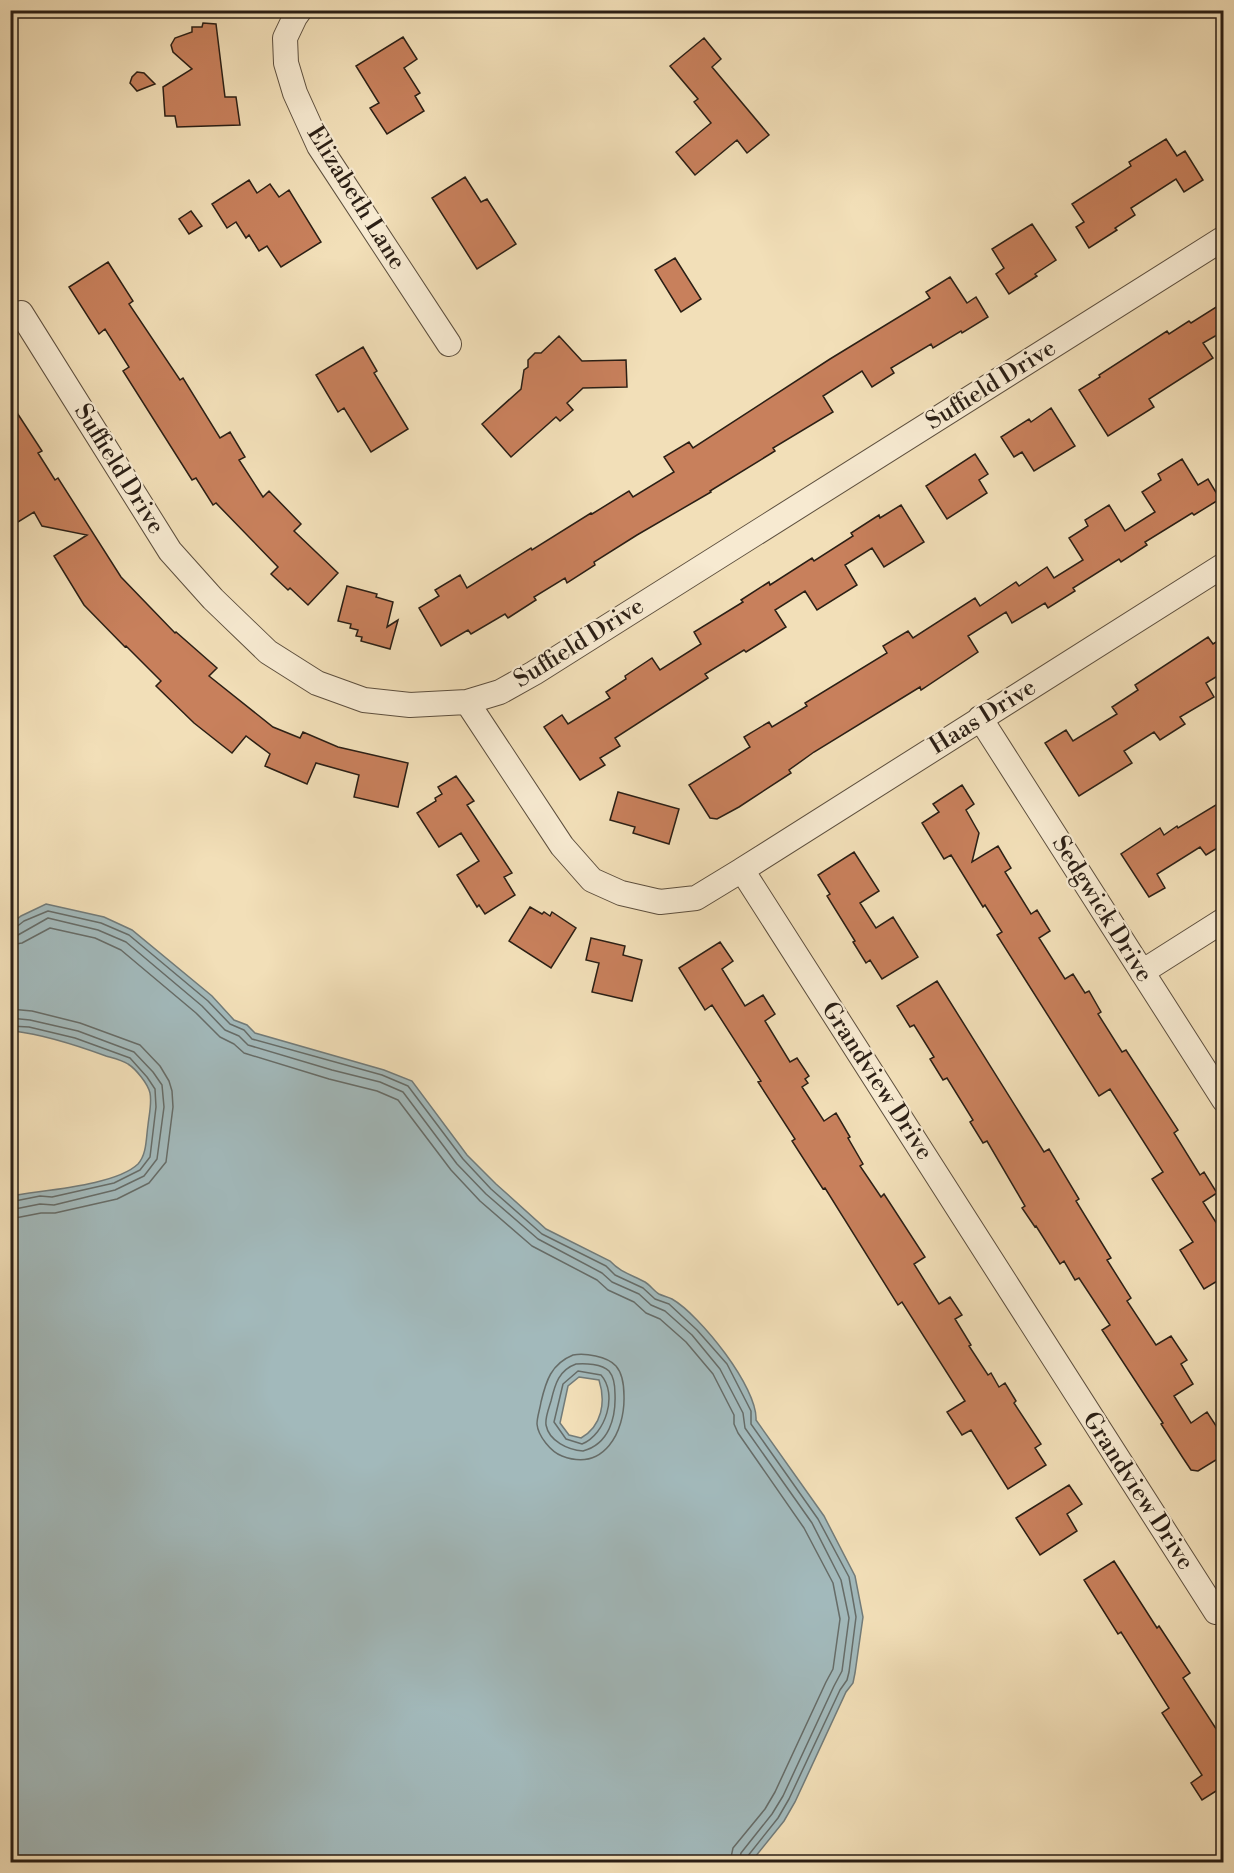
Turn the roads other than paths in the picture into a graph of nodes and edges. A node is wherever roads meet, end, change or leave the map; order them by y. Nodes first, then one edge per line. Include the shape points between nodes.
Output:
1 (300, 10) edge
2 (1224, 238) edge
3 (21, 313) dead end
4 (449, 344) dead end
5 (1224, 565) edge
6 (467, 702) junction
7 (980, 718) junction
8 (742, 870) junction
9 (1224, 920) edge
10 (1142, 972) junction
11 (1224, 1100) edge
12 (1221, 1615) edge

1 - 4 street, Elizabeth Lane via 285,38 286,63 300,104 319,146
2 - 6 street, Suffield Drive via 534,673 500,692
3 - 6 street, Suffield Drive via 170,551 268,652 317,683 364,700 410,705
5 - 7 street, Haas Drive
6 - 8 street via 562,846 592,880 621,893 660,902 696,898
7 - 8 street, Haas Drive
7 - 10 street, Sedgwick Drive
8 - 12 street, Grandview Drive
9 - 10 street
10 - 11 street, Sedgwick Drive

